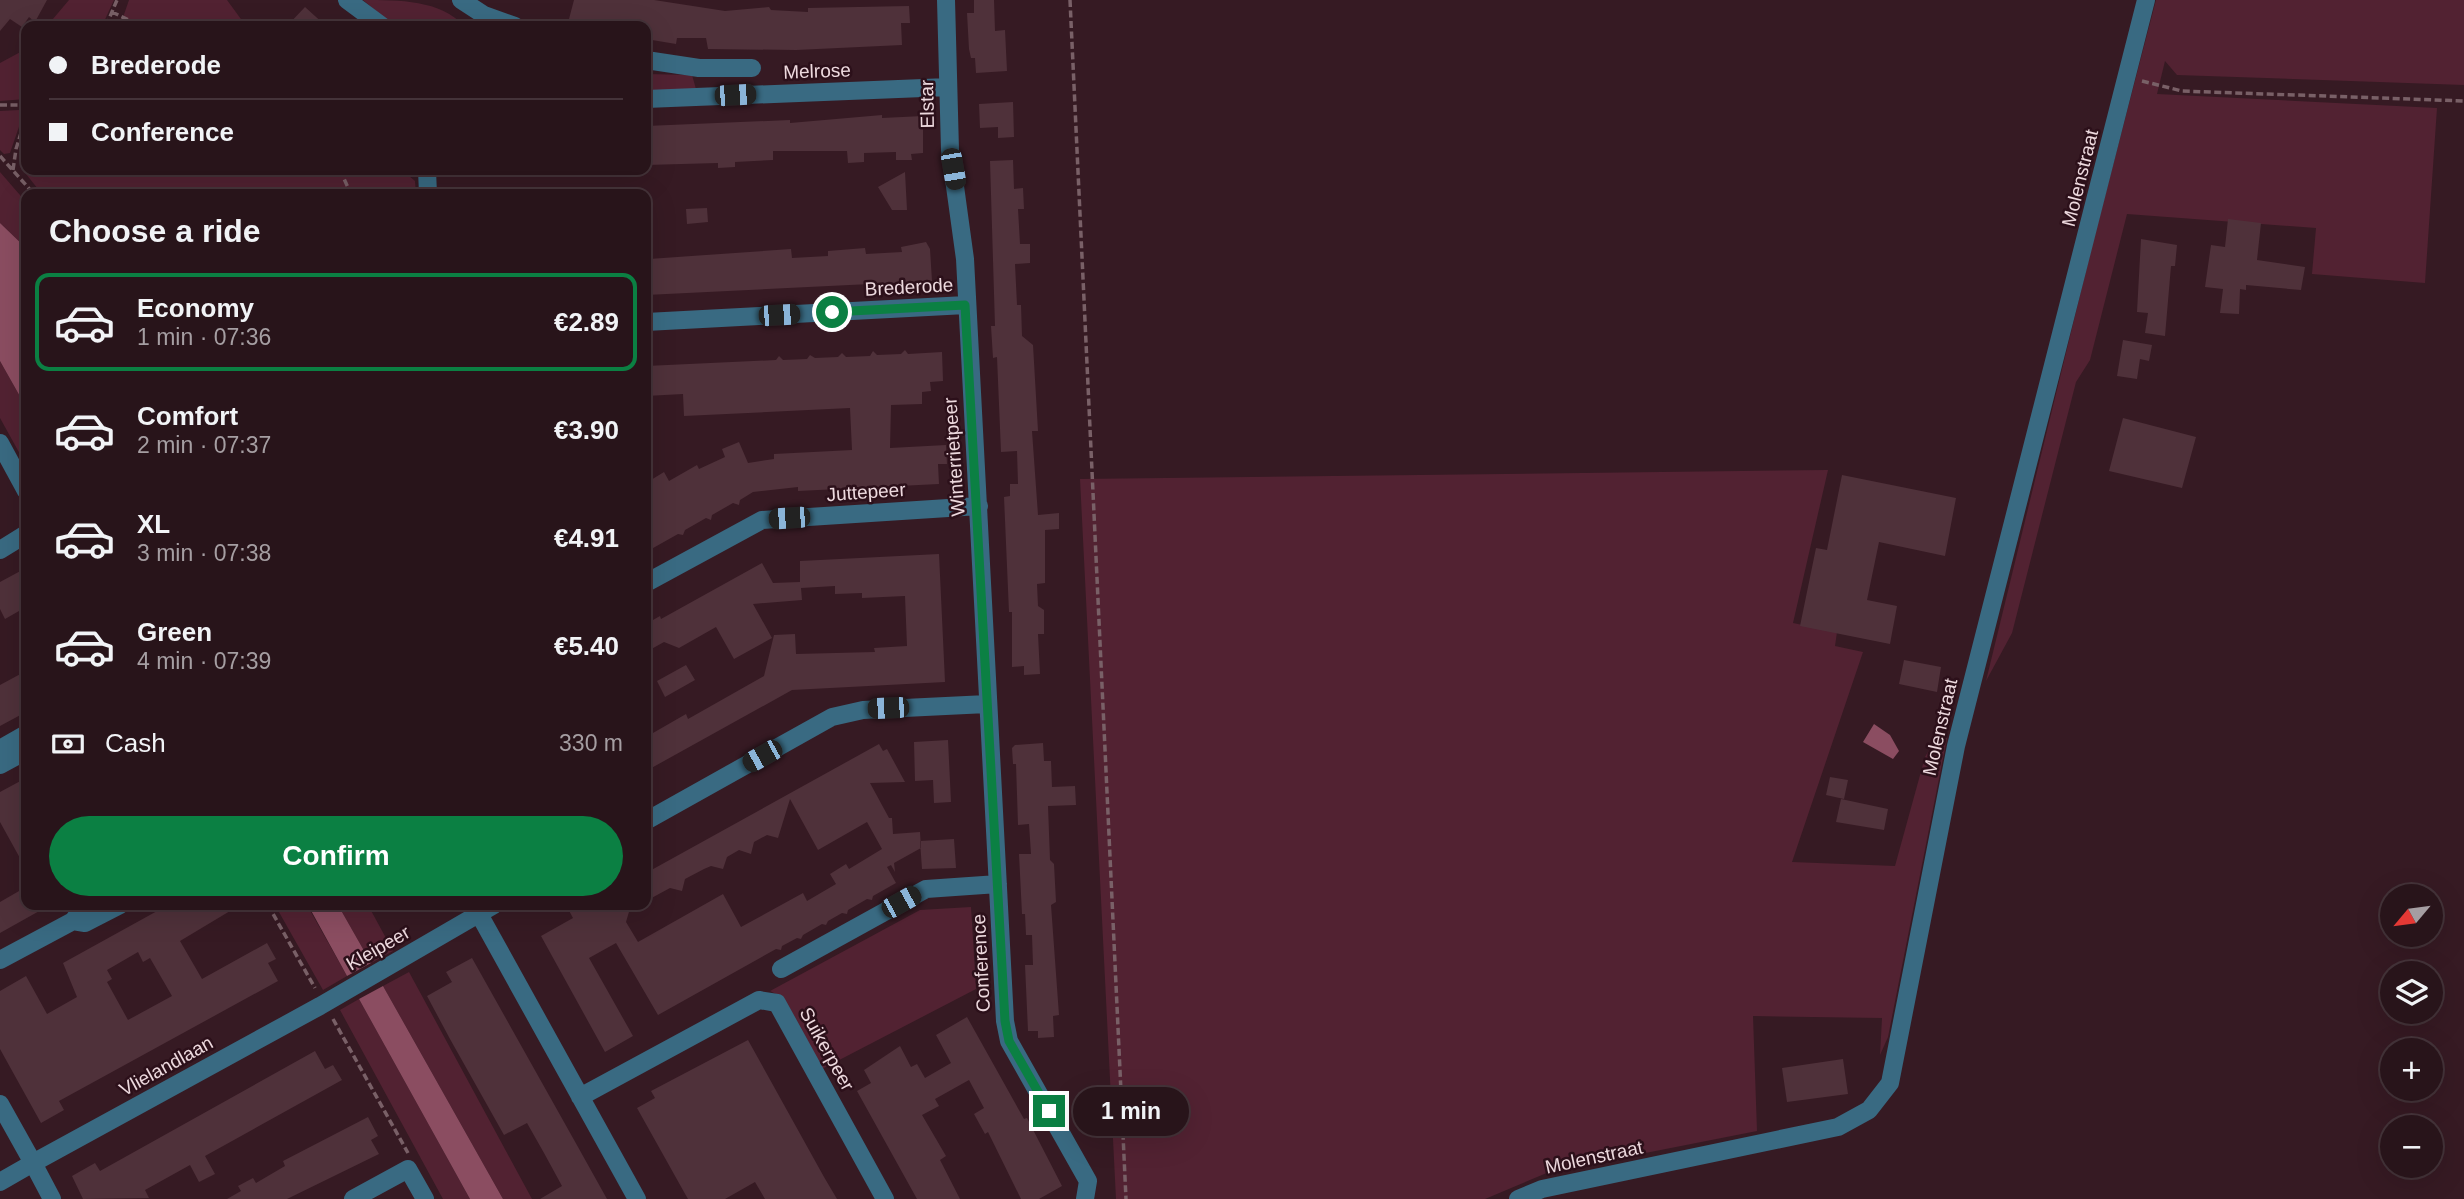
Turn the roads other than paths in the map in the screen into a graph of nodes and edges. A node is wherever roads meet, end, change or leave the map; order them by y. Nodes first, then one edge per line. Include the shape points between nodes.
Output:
1 (347, 0) edge
2 (461, 0) edge
3 (946, 0) edge
4 (2146, 0) edge
5 (481, 20) edge
6 (375, 21) edge
7 (651, 61) edge
8 (752, 68) dead end
9 (948, 87) junction
10 (651, 99) edge
11 (960, 207) joint
12 (965, 305) junction
13 (651, 322) edge
14 (0, 443) edge
15 (21, 482) edge
16 (979, 506) junction
17 (21, 537) edge
18 (0, 550) edge
19 (651, 580) edge
20 (988, 704) junction
21 (21, 737) edge
22 (0, 749) edge
23 (21, 754) edge
24 (0, 765) edge
25 (651, 818) edge
26 (998, 884) junction
27 (84, 910) edge
28 (110, 910) edge
29 (474, 910) edge
30 (477, 910) edge
31 (73, 921) junction
32 (0, 960) edge
33 (781, 969) dead end
34 (322, 1005) joint
35 (580, 1097) junction
36 (0, 1104) edge
37 (33, 1163) junction
38 (0, 1182) edge
39 (52, 1199) edge
40 (353, 1199) edge
41 (425, 1199) edge
42 (637, 1199) edge
43 (885, 1199) edge
44 (1085, 1199) edge
45 (1518, 1199) edge

1 - 6 street
2 - 5 street
3 - 9 street, Elstar
4 - 45 street, Molenstraat via 1956,746 1890,1083 1868,1110 1838,1127 1542,1189
7 - 8 street via 699,68
9 - 10 street, Melrose
9 - 11 street, Elstar via 950,150
11 - 12 street, Winterrietpeer
12 - 13 street, Brederode
12 - 16 street, Winterrietpeer
14 - 15 street
16 - 19 street, Juttepeer via 762,520
16 - 20 street, Winterrietpeer
17 - 18 street
20 - 25 street via 863,709 832,717
20 - 26 street, Conference
21 - 22 street
23 - 24 street
26 - 33 street via 926,889
26 - 44 street, Conference via 1009,1041 1088,1181
27 - 31 street
28 - 31 street via 85,923
29 - 34 street, Kleipeer
30 - 35 street
31 - 32 street
34 - 37 street, Vlielandlaan
35 - 42 street
35 - 43 street, Suikerpeer via 759,1000 778,1003
36 - 37 street
37 - 38 street, Vlielandlaan
37 - 39 street
40 - 41 street via 408,1169

